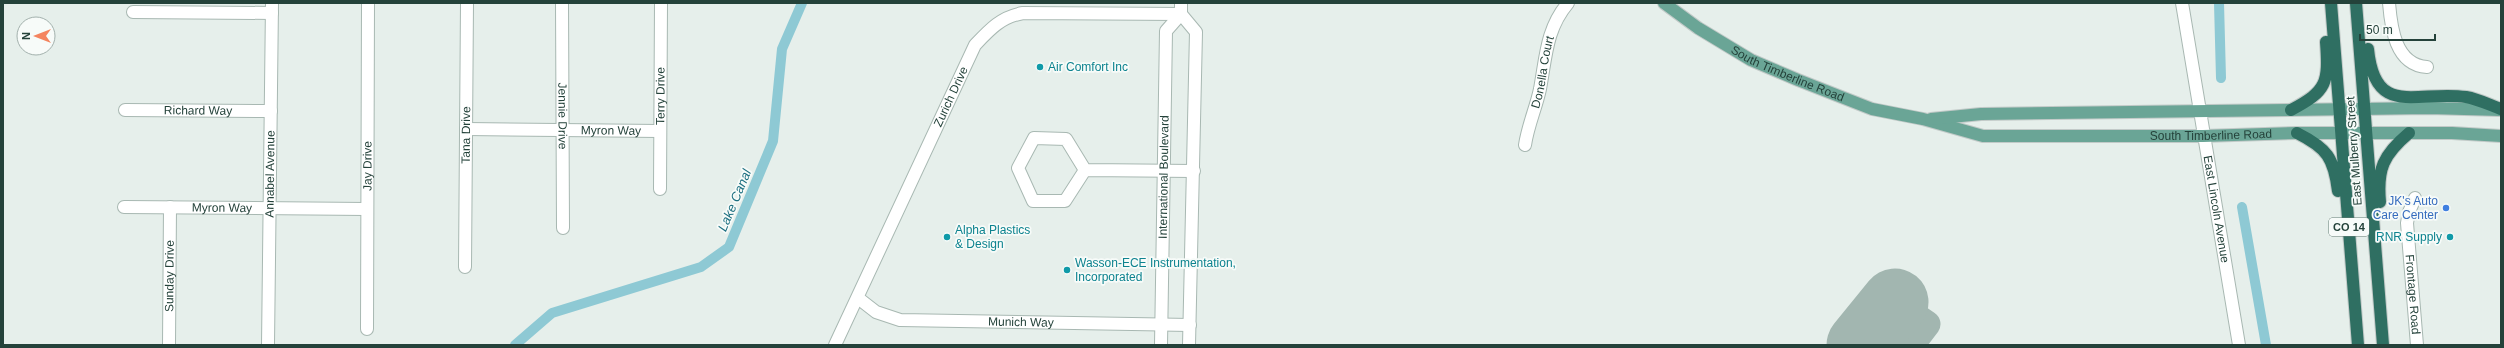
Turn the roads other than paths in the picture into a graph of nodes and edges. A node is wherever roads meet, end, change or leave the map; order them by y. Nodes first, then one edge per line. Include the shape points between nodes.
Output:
1 (368, 3) edge
2 (467, 3) edge
3 (562, 3) edge
4 (661, 3) edge
5 (1568, 3) edge
6 (1664, 3) edge
7 (2182, 3) edge
8 (2323, 3) edge
9 (2331, 3) edge
10 (2356, 3) edge
11 (2363, 3) edge
12 (2389, 3) edge
13 (272, 8) edge
14 (1181, 8) edge
15 (133, 12) dead end
16 (2427, 67) dead end
17 (2340, 109) junction
18 (2365, 109) junction
19 (125, 110) dead end
20 (2291, 110) junction
21 (2501, 110) edge
22 (271, 111) junction
23 (2199, 111) junction
24 (1923, 119) junction
25 (466, 129) junction
26 (563, 130) junction
27 (660, 131) junction
28 (2297, 133) junction
29 (2341, 133) junction
30 (2367, 133) junction
31 (2409, 133) junction
32 (2203, 136) junction
33 (2501, 136) edge
34 (1525, 145) dead end
35 (1085, 170) junction
36 (1165, 171) junction
37 (1194, 171) junction
38 (660, 189) dead end
39 (2415, 198) dead end
40 (124, 207) dead end
41 (170, 207) junction
42 (270, 208) junction
43 (368, 209) junction
44 (563, 228) dead end
45 (465, 267) dead end
46 (858, 298) junction
47 (1161, 325) junction
48 (1190, 325) junction
49 (367, 329) dead end
50 (170, 345) edge
51 (268, 345) edge
52 (834, 345) edge
53 (1161, 345) edge
54 (1190, 345) edge
55 (2239, 345) edge
56 (2357, 345) edge
57 (2383, 345) edge
58 (2391, 345) edge
59 (2417, 345) edge

1 - 43 street, Jay Drive
2 - 25 street, Tana Drive
3 - 26 street, Jennie Drive
4 - 27 street, Terry Drive
5 - 34 street, Donella Court via 1555,21 1550,34 1540,90
6 - 24 main road, South Timberline Road via 1698,28 1751,60 1872,108
7 - 23 street, East Lincoln Avenue
8 - 20 highway via 2328,63 2326,76 2321,90 2314,98
9 - 17 highway, East Mulberry Street / CO 14
10 - 18 highway, East Mulberry Street / CO 14
11 - 21 highway via 2369,64 2376,82 2387,93 2398,96 2467,97
12 - 16 street via 2396,44 2410,61
13 - 15 street
13 - 22 street, Annabel Avenue
14 - 36 street, International Boulevard via 1166,31
14 - 37 street via 1196,32
14 - 46 street, Zurich Drive via 1024,13 1012,15 994,24 975,45
17 - 18 main road, South Timberline Road
17 - 20 main road, South Timberline Road
17 - 29 highway, East Mulberry Street / CO 14
18 - 21 main road, South Timberline Road
18 - 30 highway, East Mulberry Street / CO 14
19 - 22 street, Richard Way
20 - 23 main road, South Timberline Road
22 - 42 street, Annabel Avenue
23 - 24 main road, South Timberline Road via 1982,114
23 - 32 street, East Lincoln Avenue
24 - 32 main road, South Timberline Road via 1983,136
25 - 26 street, Myron Way
25 - 45 street, Tana Drive
26 - 27 street, Myron Way
26 - 44 street, Jennie Drive
27 - 38 street, Terry Drive
28 - 29 main road, South Timberline Road
28 - 32 main road, South Timberline Road
28 - 56 highway via 2322,148 2330,158 2336,174 2347,304
29 - 30 main road, South Timberline Road
29 - 56 highway, East Mulberry Street / CO 14
30 - 31 main road, South Timberline Road
30 - 57 highway, East Mulberry Street / CO 14
31 - 33 main road, South Timberline Road
31 - 58 highway via 2386,155 2379,181
32 - 55 street, East Lincoln Avenue
35 - 35 street via 1066,139 1034,138 1018,168 1033,201 1065,201
35 - 36 street
36 - 37 street
36 - 47 street, International Boulevard
37 - 48 street
39 - 59 street, Frontage Road via 2407,223
40 - 41 street, Myron Way
41 - 42 street, Myron Way
41 - 50 street, Sunday Drive
42 - 43 street, Myron Way
42 - 51 street, Annabel Avenue
43 - 49 street, Jay Drive
46 - 47 street, Munich Way via 876,312 900,320
46 - 52 street, Zurich Drive
47 - 48 street, Munich Way
47 - 53 street, International Boulevard
48 - 54 street

